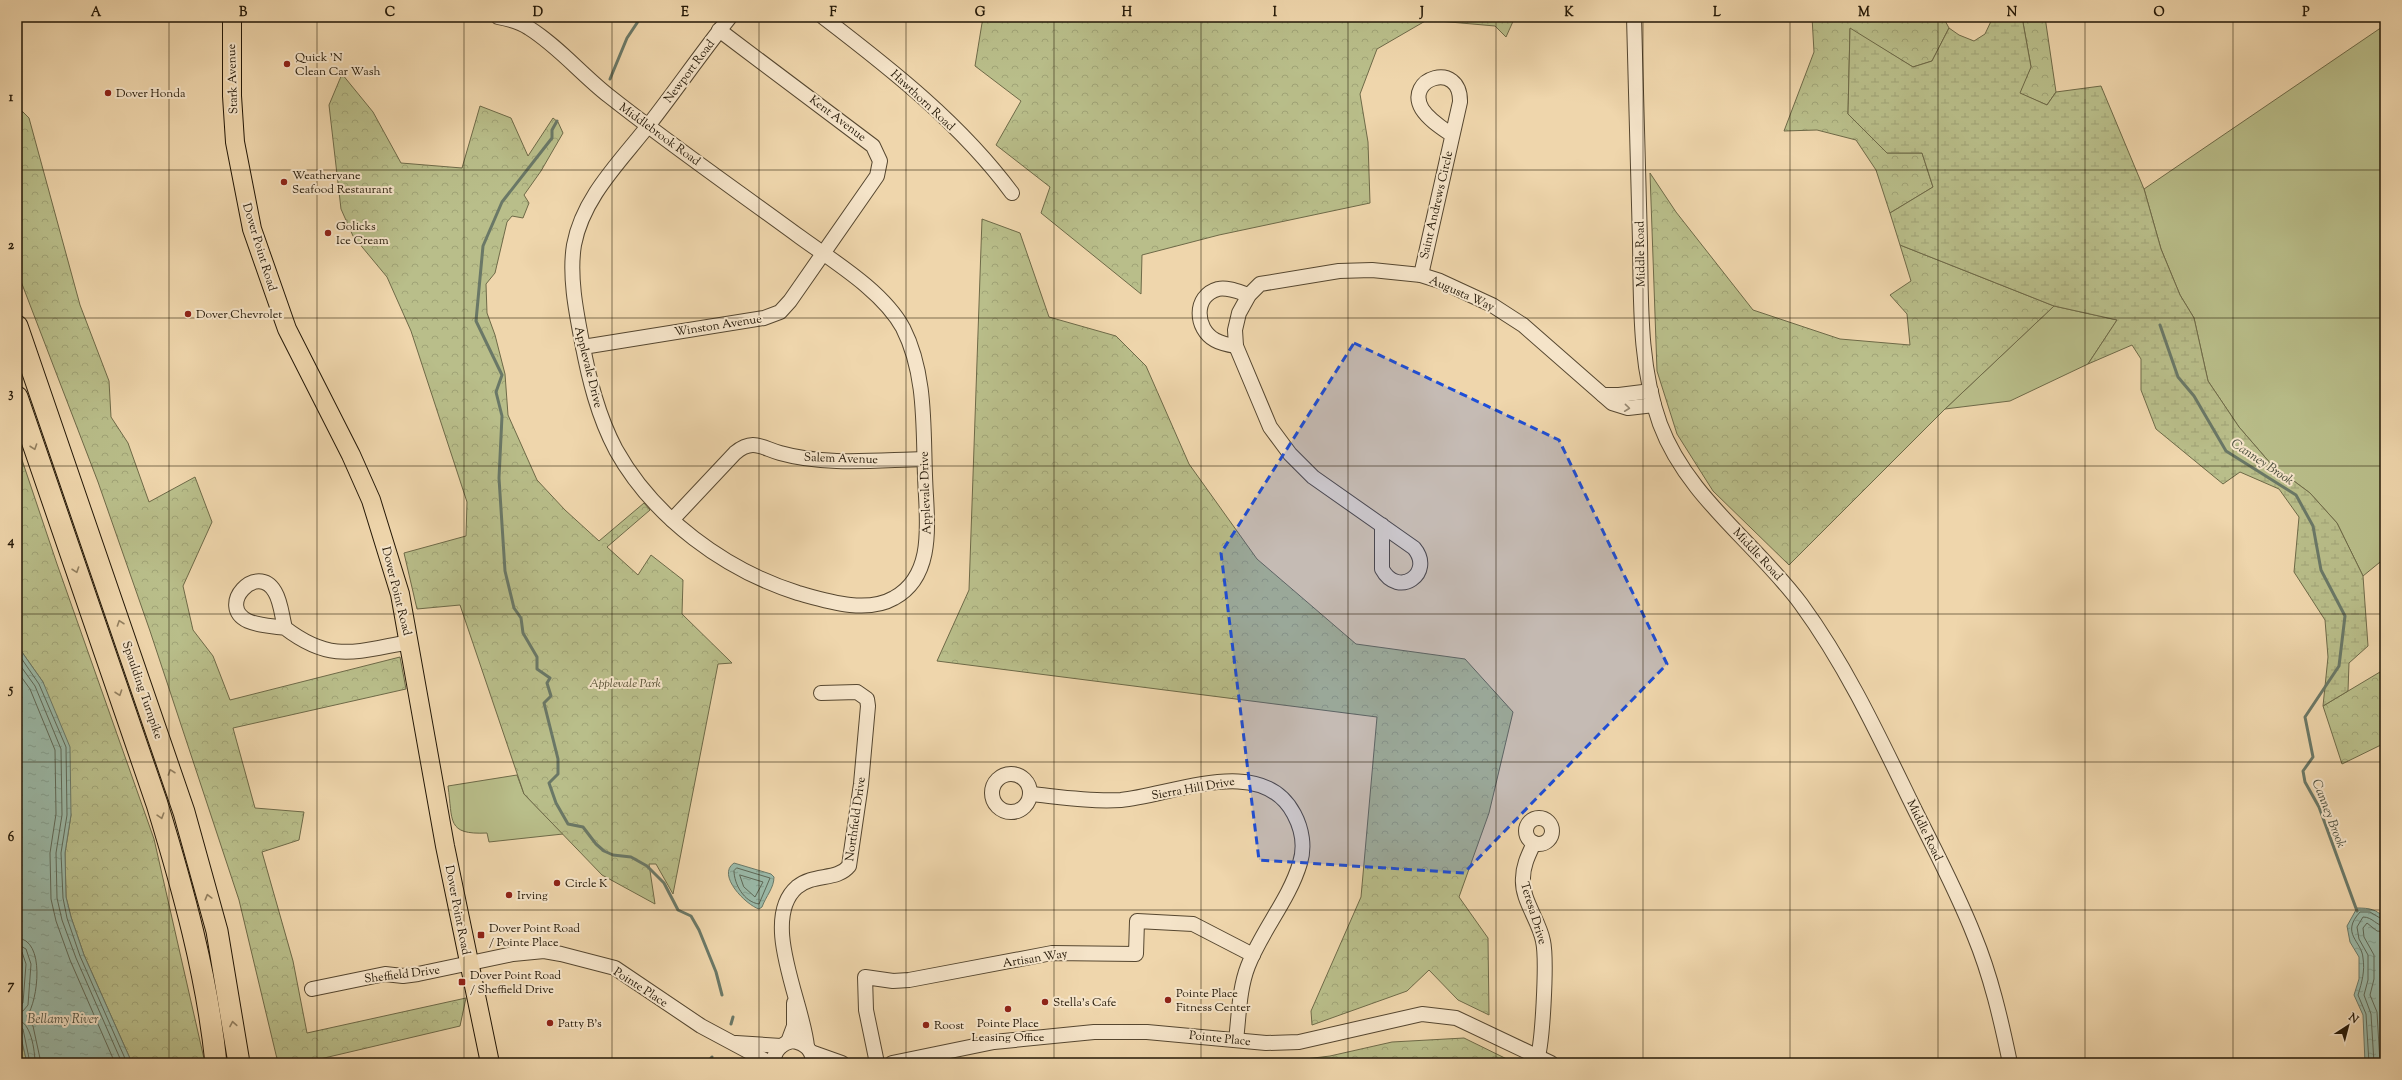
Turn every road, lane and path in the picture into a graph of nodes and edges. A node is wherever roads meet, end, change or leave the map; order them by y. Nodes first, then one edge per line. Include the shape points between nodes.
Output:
1 (232, 17) edge
2 (498, 17) edge
3 (730, 17) edge
4 (1634, 17) edge
5 (830, 19) edge
6 (720, 30) junction
7 (649, 125) junction
8 (1452, 136) dead end
9 (235, 142) joint
10 (1012, 193) dead end
11 (823, 254) junction
12 (1421, 275) junction
13 (1249, 294) junction
14 (17, 326) edge
15 (1236, 346) junction
16 (583, 347) junction
17 (1651, 391) junction
18 (1603, 395) junction
19 (17, 397) edge
20 (1654, 405) junction
21 (924, 459) junction
22 (672, 520) junction
23 (1382, 525) dead end
24 (285, 628) dead end
25 (410, 642) junction
26 (821, 693) dead end
27 (1031, 794) dead end
28 (1534, 843) dead end
29 (1253, 955) junction
30 (469, 964) junction
31 (312, 989) dead end
32 (794, 994) junction
33 (1236, 1040) junction
34 (734, 1043) junction
35 (785, 1044) junction
36 (810, 1054) edge
37 (1537, 1060) edge
38 (216, 1063) edge
39 (239, 1063) edge
40 (490, 1063) edge
41 (770, 1063) edge
42 (774, 1063) edge
43 (842, 1063) edge
44 (877, 1063) edge
45 (892, 1063) edge
46 (1551, 1063) edge
47 (2010, 1063) edge

1 - 9 main road, Stark Avenue
2 - 7 street, Middlebrook Road via 528,27 610,97
3 - 6 street, Newport Road
4 - 17 street, Middle Road via 1641,316
5 - 10 street, Hawthorn Road via 923,99 994,169
6 - 7 street, Newport Road
6 - 11 street, Kent Avenue via 866,140 878,154 880,169 874,182
7 - 11 street, Middlebrook Road
7 - 16 street, Applevale Drive via 597,191 580,223 574,244 573,263 576,312
8 - 12 street, Saint Andrews Circle
9 - 25 main road, Dover Point Road via 252,228 269,280 287,329 371,500 400,594
11 - 16 street, Winston Avenue via 786,307 772,316
11 - 21 street, Applevale Drive via 882,301 904,330 921,385
12 - 13 street, Augusta Way via 1372,270 1339,271 1260,284
12 - 18 street, Augusta Way via 1460,289 1523,325
13 - 15 street, Augusta Way via 1239,313 1235,330
13 - 15 street via 1227,289 1218,290 1204,299 1199,310 1201,325 1205,332 1215,340
39 -> 14 highway, Spaulding Turnpike via 217,931 184,812
15 - 23 street, Augusta Way via 1270,427 1290,454 1313,477
16 - 22 street, Applevale Drive via 598,407 616,449 642,487
17 - 18 street
17 - 20 street, Middle Road
18 -> 20 street, Augusta Way via 1620,407
19 -> 38 highway, Spaulding Turnpike via 157,804 175,864 205,988
20 - 47 street, Middle Road via 1668,442 1693,484 1785,582 1826,642 1862,706 1899,777 1975,937 1991,984
21 - 22 street, Salem Avenue via 829,460 786,454 758,445 745,446 735,453
21 - 22 street, Applevale Drive via 928,526 924,557 920,570 906,590 884,603 858,605 835,602 790,590 743,570
24 - 25 street via 308,644 334,652
25 - 30 main road, Dover Point Road via 445,846
26 - 32 street, Northfield Drive via 857,692 867,699 861,784 849,866 839,874 818,876 805,882 792,893 784,908 781,921
27 - 29 street, Sierra Hill Drive via 1121,800 1234,780 1254,782 1272,790 1293,812 1301,831 1302,851 1298,871
28 - 37 street, Teresa Drive via 1524,871 1523,884 1544,944
29 - 33 street, Sierra Hill Drive via 1242,990
29 - 44 street, Artisan Way via 1193,924 1137,921 1136,954 1064,952 909,980 893,981 865,977 866,1004
30 - 31 street, Sheffield Drive via 402,976 385,974
30 - 34 street, Pointe Place via 513,954 544,951 609,966 624,973 701,1026
30 - 40 main road, Dover Point Road
32 - 35 street, Northfield Drive via 794,1026
32 - 36 street, Northfield Drive via 804,1018
33 - 37 street, Pointe Place via 1266,1043 1299,1042 1411,1015 1432,1014 1467,1022
33 - 45 street, Pointe Place via 1147,1032 1086,1032 994,1042
34 - 35 street, Pointe Place
34 - 41 street, Pointe Place
35 - 36 street, Pointe Place via 798,1042
35 - 42 street, Northfield Drive via 775,1054
36 - 43 street
37 - 46 street, Pointe Place

